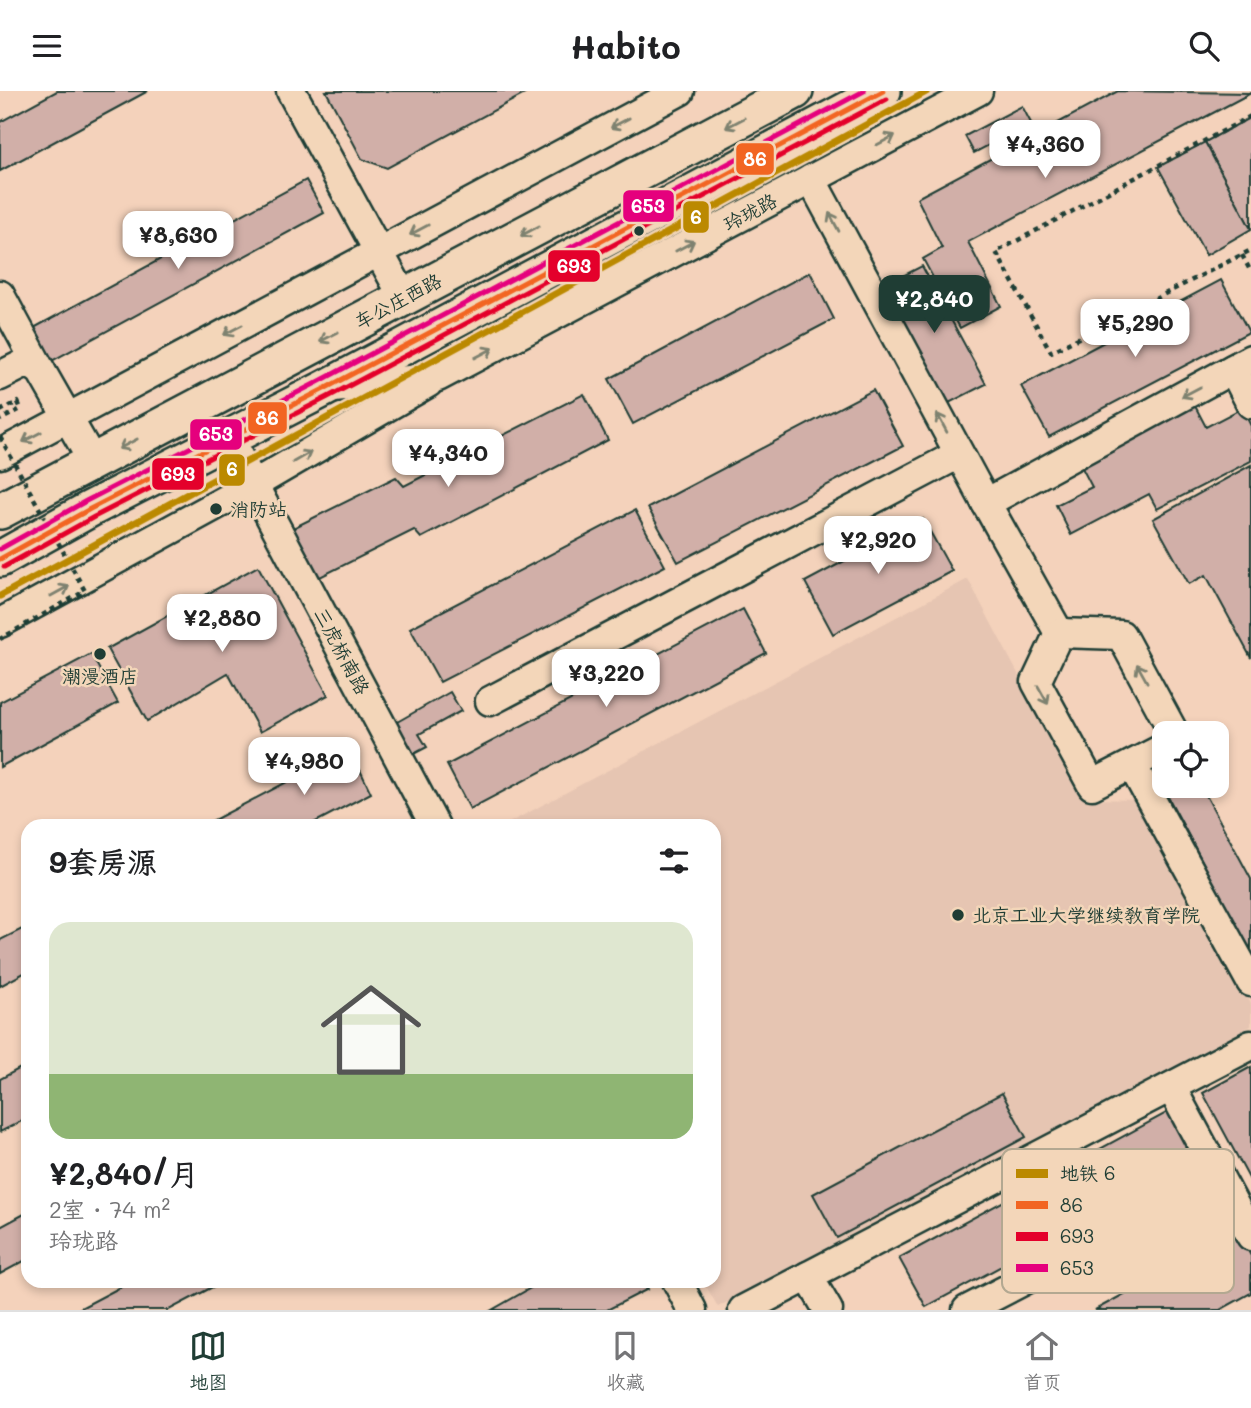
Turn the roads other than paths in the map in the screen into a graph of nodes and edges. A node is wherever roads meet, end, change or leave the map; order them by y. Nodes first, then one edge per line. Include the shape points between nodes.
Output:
1 (291, 91) edge
2 (680, 91) edge
3 (795, 91) edge
4 (883, 91) edge
5 (978, 91) edge
6 (811, 179) junction
7 (379, 251) junction
8 (0, 295) edge
9 (404, 297) junction
10 (1242, 364) edge
11 (41, 370) junction
12 (0, 376) edge
13 (438, 377) junction
14 (324, 389) junction
15 (1251, 404) edge
16 (68, 418) junction
17 (229, 439) junction
18 (0, 454) edge
19 (959, 454) junction
20 (93, 462) junction
21 (253, 485) junction
22 (986, 503) junction
23 (0, 511) edge
24 (0, 559) edge
25 (0, 623) edge
26 (1059, 633) junction
27 (490, 701) dead end
28 (1168, 721) edge
29 (1152, 754) edge
30 (1132, 765) junction
31 (431, 819) edge
32 (1251, 982) edge
33 (1251, 1045) edge
34 (1171, 1087) junction
35 (1052, 1149) edge
36 (1204, 1149) edge
37 (1002, 1175) edge
38 (1234, 1205) edge
39 (1251, 1236) edge
40 (808, 1276) junction
41 (681, 1288) edge
42 (1002, 1292) edge
43 (692, 1310) edge
44 (743, 1310) edge
45 (828, 1310) edge
46 (967, 1310) edge

1 - 7 street
2 -> 7 street
3 -> 9 main road, 车公庄西路
4 - 14 main road
6 -> 5 street, 玲珑路
13 -> 6 street, 玲珑路
19 -> 6 street
7 - 9 street
7 -> 16 street
8 - 11 street
9 -> 20 main road, 车公庄西路
10 - 15 street
10 -> 22 street
11 - 12 street via 28,362
11 - 16 street
13 - 14 street, 玲珑路
21 -> 13 street
14 - 17 main road
16 -> 18 street
16 - 20 street
17 - 21 street, 三虎桥南路
17 - 24 main road
19 - 22 street
19 - 27 street
20 - 23 main road, 车公庄西路
25 -> 21 street
21 - 31 street, 三虎桥南路
22 - 26 street
28 -> 26 street via 1121,635
26 -> 30 street via 1036,682 1092,785
29 - 30 street
30 - 32 street
33 - 34 street
34 - 35 street
34 - 36 street
37 - 40 street
38 - 39 street
40 - 44 street
40 - 45 street
41 - 43 street
42 - 46 street

